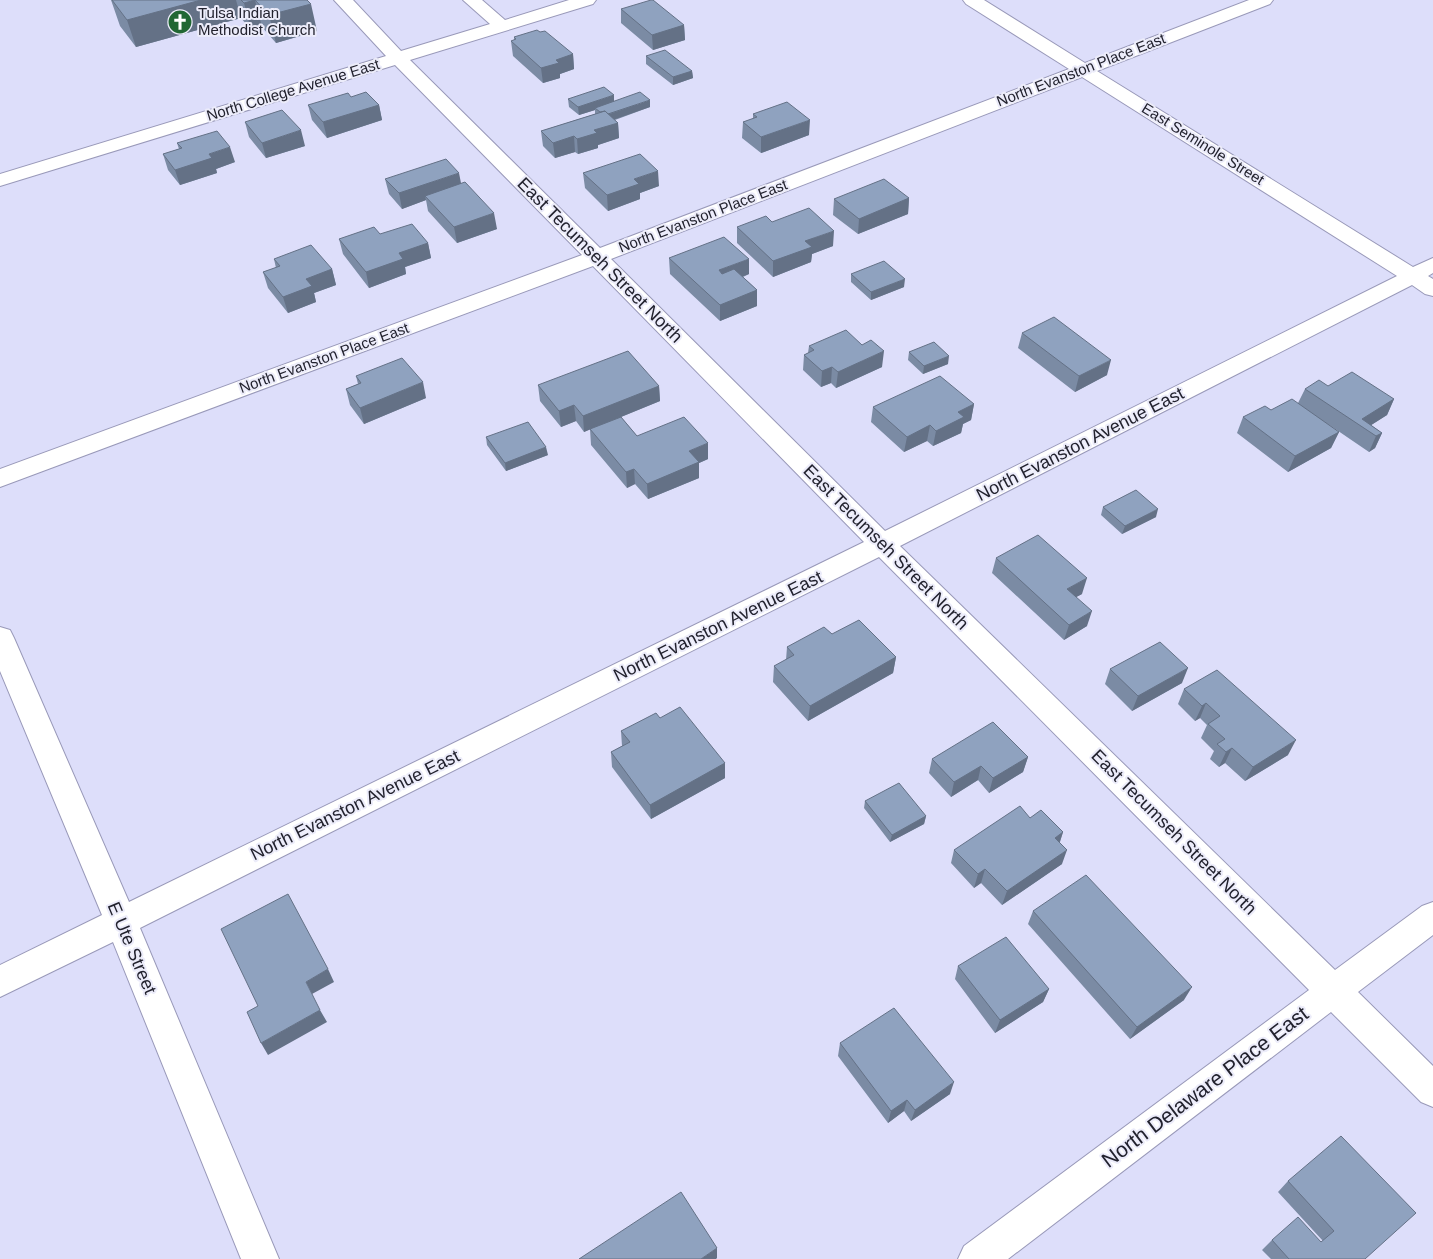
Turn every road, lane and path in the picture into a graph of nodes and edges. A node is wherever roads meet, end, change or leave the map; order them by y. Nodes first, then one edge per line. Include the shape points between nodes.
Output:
1 (343, 0) edge
2 (472, 0) edge
3 (587, 0) edge
4 (972, 0) edge
5 (1264, 0) edge
6 (502, 26) junction
7 (398, 58) junction
8 (1084, 68) junction
9 (0, 180) edge
10 (597, 257) junction
11 (1426, 276) edge
12 (0, 478) edge
13 (882, 544) junction
14 (0, 638) edge
15 (1433, 916) edge
16 (121, 921) junction
17 (0, 982) edge
18 (1333, 989) junction
19 (1433, 1090) edge
20 (260, 1259) edge
21 (977, 1259) edge

1 - 7 street, East Tecumseh Street North
2 - 6 street
3 - 6 street, North College Avenue East
4 - 8 street, East Seminole Street
5 - 8 street, North Evanston Place East
6 - 7 street, North College Avenue East
7 - 9 street, North College Avenue East
7 - 10 street, East Tecumseh Street North
8 - 10 street, North Evanston Place East
8 - 11 street, East Seminole Street
10 - 12 street, North Evanston Place East
10 - 13 street, East Tecumseh Street North
11 - 13 street, North Evanston Avenue East
13 - 16 street, North Evanston Avenue East
13 - 18 street, East Tecumseh Street North
14 - 16 street, E Ute Street
15 - 18 street, North Delaware Place East
16 - 17 street, North Evanston Avenue East
16 - 20 street, E Ute Street
18 - 19 street, East Tecumseh Street North
18 - 21 street, North Delaware Place East

